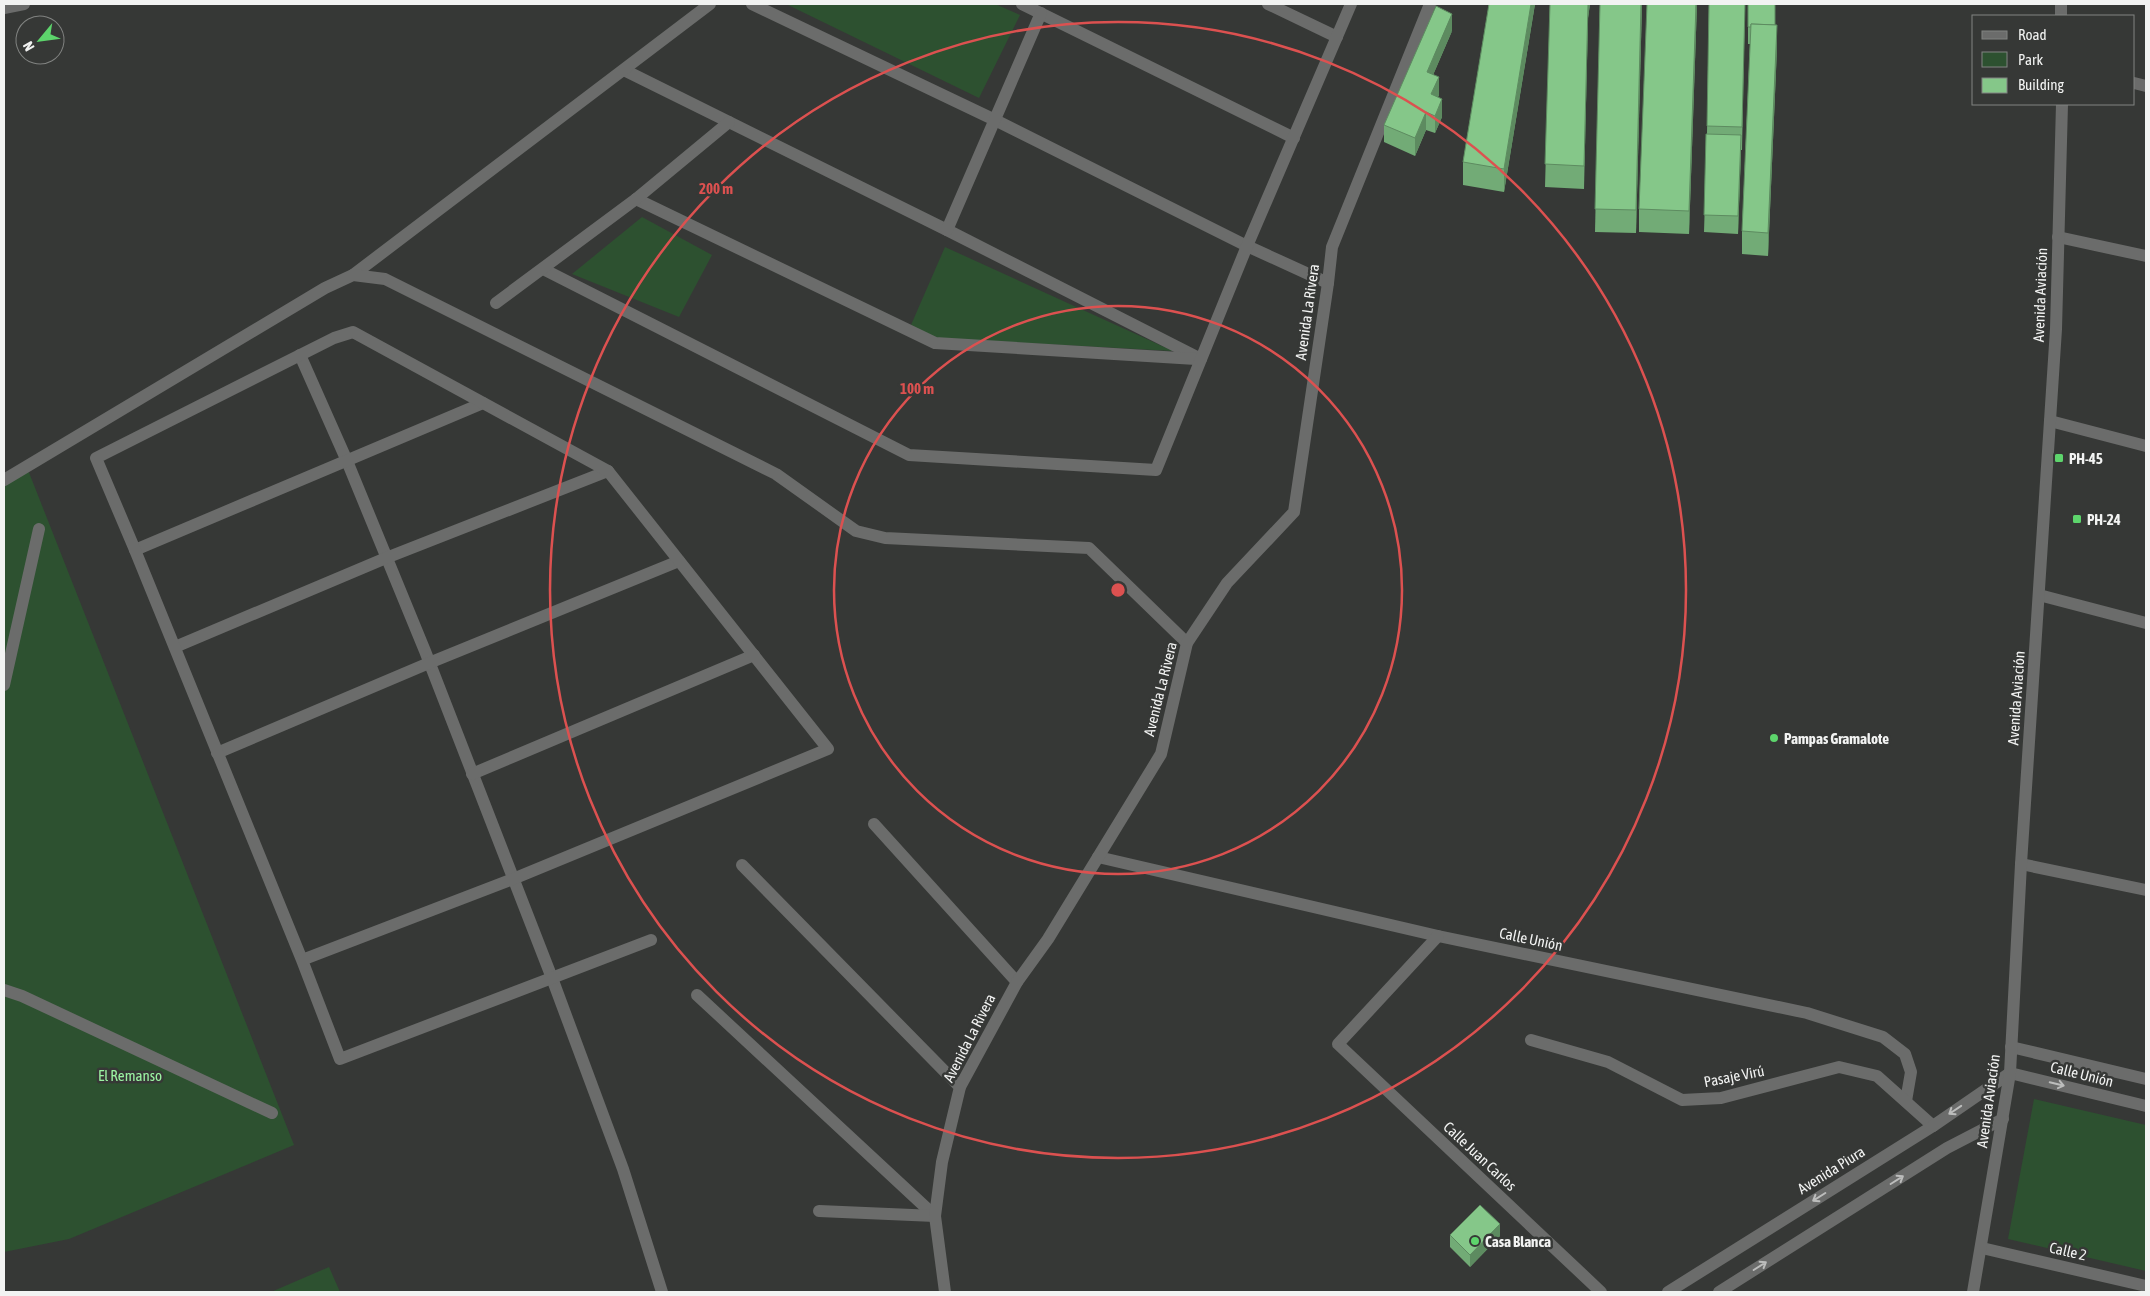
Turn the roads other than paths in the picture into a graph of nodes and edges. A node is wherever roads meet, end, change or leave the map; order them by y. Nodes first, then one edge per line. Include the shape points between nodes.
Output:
1 (24, 4) edge
2 (710, 4) edge
3 (752, 4) edge
4 (1022, 4) edge
5 (1268, 4) edge
6 (1352, 4) edge
7 (1430, 4) edge
8 (4, 8) edge
9 (1041, 13) junction
10 (1337, 37) junction
11 (624, 70) junction
12 (2062, 105) edge
13 (995, 120) junction
14 (729, 122) junction
15 (1294, 138) junction
16 (636, 199) junction
17 (947, 230) junction
18 (2058, 237) junction
19 (1247, 246) junction
20 (2146, 256) edge
21 (543, 269) junction
22 (352, 275) junction
23 (1328, 284) junction
24 (496, 303) dead end
25 (300, 355) junction
26 (1201, 359) junction
27 (483, 403) junction
28 (2050, 421) junction
29 (2146, 446) edge
30 (347, 461) junction
31 (608, 471) junction
32 (4, 480) edge
33 (39, 529) dead end
34 (136, 550) junction
35 (386, 558) junction
36 (679, 562) junction
37 (2039, 596) junction
38 (2146, 623) edge
39 (1187, 643) junction
40 (175, 647) junction
41 (754, 655) junction
42 (429, 663) junction
43 (4, 685) edge
44 (217, 754) junction
45 (472, 774) junction
46 (874, 824) dead end
47 (1098, 857) junction
48 (2021, 864) junction
49 (742, 866) dead end
50 (513, 879) junction
51 (2146, 890) edge
52 (1438, 936) junction
53 (650, 940) dead end
54 (302, 960) junction
55 (552, 978) junction
56 (1017, 982) junction
57 (4, 990) edge
58 (698, 995) dead end
59 (1531, 1040) dead end
60 (2011, 1046) junction
61 (2010, 1072) junction
62 (2146, 1079) edge
63 (960, 1087) junction
64 (1906, 1101) junction
65 (2146, 1106) edge
66 (272, 1113) dead end
67 (2003, 1119) junction
68 (1932, 1126) junction
69 (818, 1211) dead end
70 (935, 1216) junction
71 (1982, 1248) junction
72 (2146, 1286) edge
73 (662, 1292) edge
74 (945, 1292) edge
75 (1601, 1292) edge
76 (1668, 1292) edge
77 (1718, 1292) edge
78 (1973, 1292) edge

1 - 8 street
2 - 11 street
3 - 13 street
4 - 9 street
5 - 10 street
6 - 10 street
7 - 23 street, Avenida La Rivera via 1332,247
9 - 13 street
9 - 15 street
10 - 15 street
11 - 14 street
11 - 22 street
12 - 18 street, Avenida Aviación
13 - 17 street
13 - 19 street
14 - 16 street
14 - 17 street
15 - 19 street
16 - 21 street
16 - 26 street via 935,343
17 - 26 street
18 - 20 street
18 - 28 street, Avenida Aviación
19 - 23 street
19 - 26 street
21 - 24 street
21 - 26 street via 909,455 1156,470
22 - 32 street via 325,288
22 - 39 street via 385,279 776,474 856,531 885,538 1089,548
23 - 39 street, Avenida La Rivera via 1294,512 1227,583
25 - 27 street via 353,332
25 - 30 street
25 - 34 street via 96,458
27 - 30 street
27 - 31 street
28 - 29 street
28 - 37 street, Avenida Aviación
30 - 34 street
30 - 35 street
31 - 35 street
31 - 36 street
33 - 43 street
34 - 40 street
35 - 40 street
35 - 42 street
36 - 41 street
36 - 42 street
37 - 38 street
37 - 48 street, Avenida Aviación
39 - 47 street, Avenida La Rivera via 1161,754
40 - 44 street
41 - 45 street
41 - 50 street via 828,749
42 - 44 street
42 - 45 street
44 - 54 street
45 - 50 street
46 - 56 street
47 - 52 street, Calle Unión
47 - 56 street, Avenida La Rivera via 1048,939
48 - 51 street
48 - 60 street, Avenida Aviación
49 - 63 street
50 - 54 street
50 - 55 street
52 - 64 street, Calle Unión via 1807,1013 1884,1037 1905,1054 1911,1072
52 - 75 street, Calle Juan Carlos via 1338,1044
53 - 55 street
54 - 55 street via 340,1059
55 - 73 street via 623,1169
56 - 63 street, Avenida La Rivera
57 - 66 street
58 - 70 street
59 - 64 street, Pasaje Virú via 1608,1062 1682,1100 1721,1098 1839,1067 1877,1076
60 - 61 street, Avenida Aviación
60 - 62 street, Calle Unión
61 -> 65 street, Calle Unión
61 - 67 street, Avenida Aviación
61 -> 68 street, Avenida Piura
63 - 70 street, Avenida La Rivera via 942,1162
64 - 68 street, Pasaje Virú
67 - 71 street, Avenida Aviación
77 -> 67 street via 1947,1148
68 -> 76 street, Avenida Piura
69 - 70 street
70 - 74 street, Avenida La Rivera
71 - 72 street, Calle 2
71 - 78 street, Avenida Aviación

